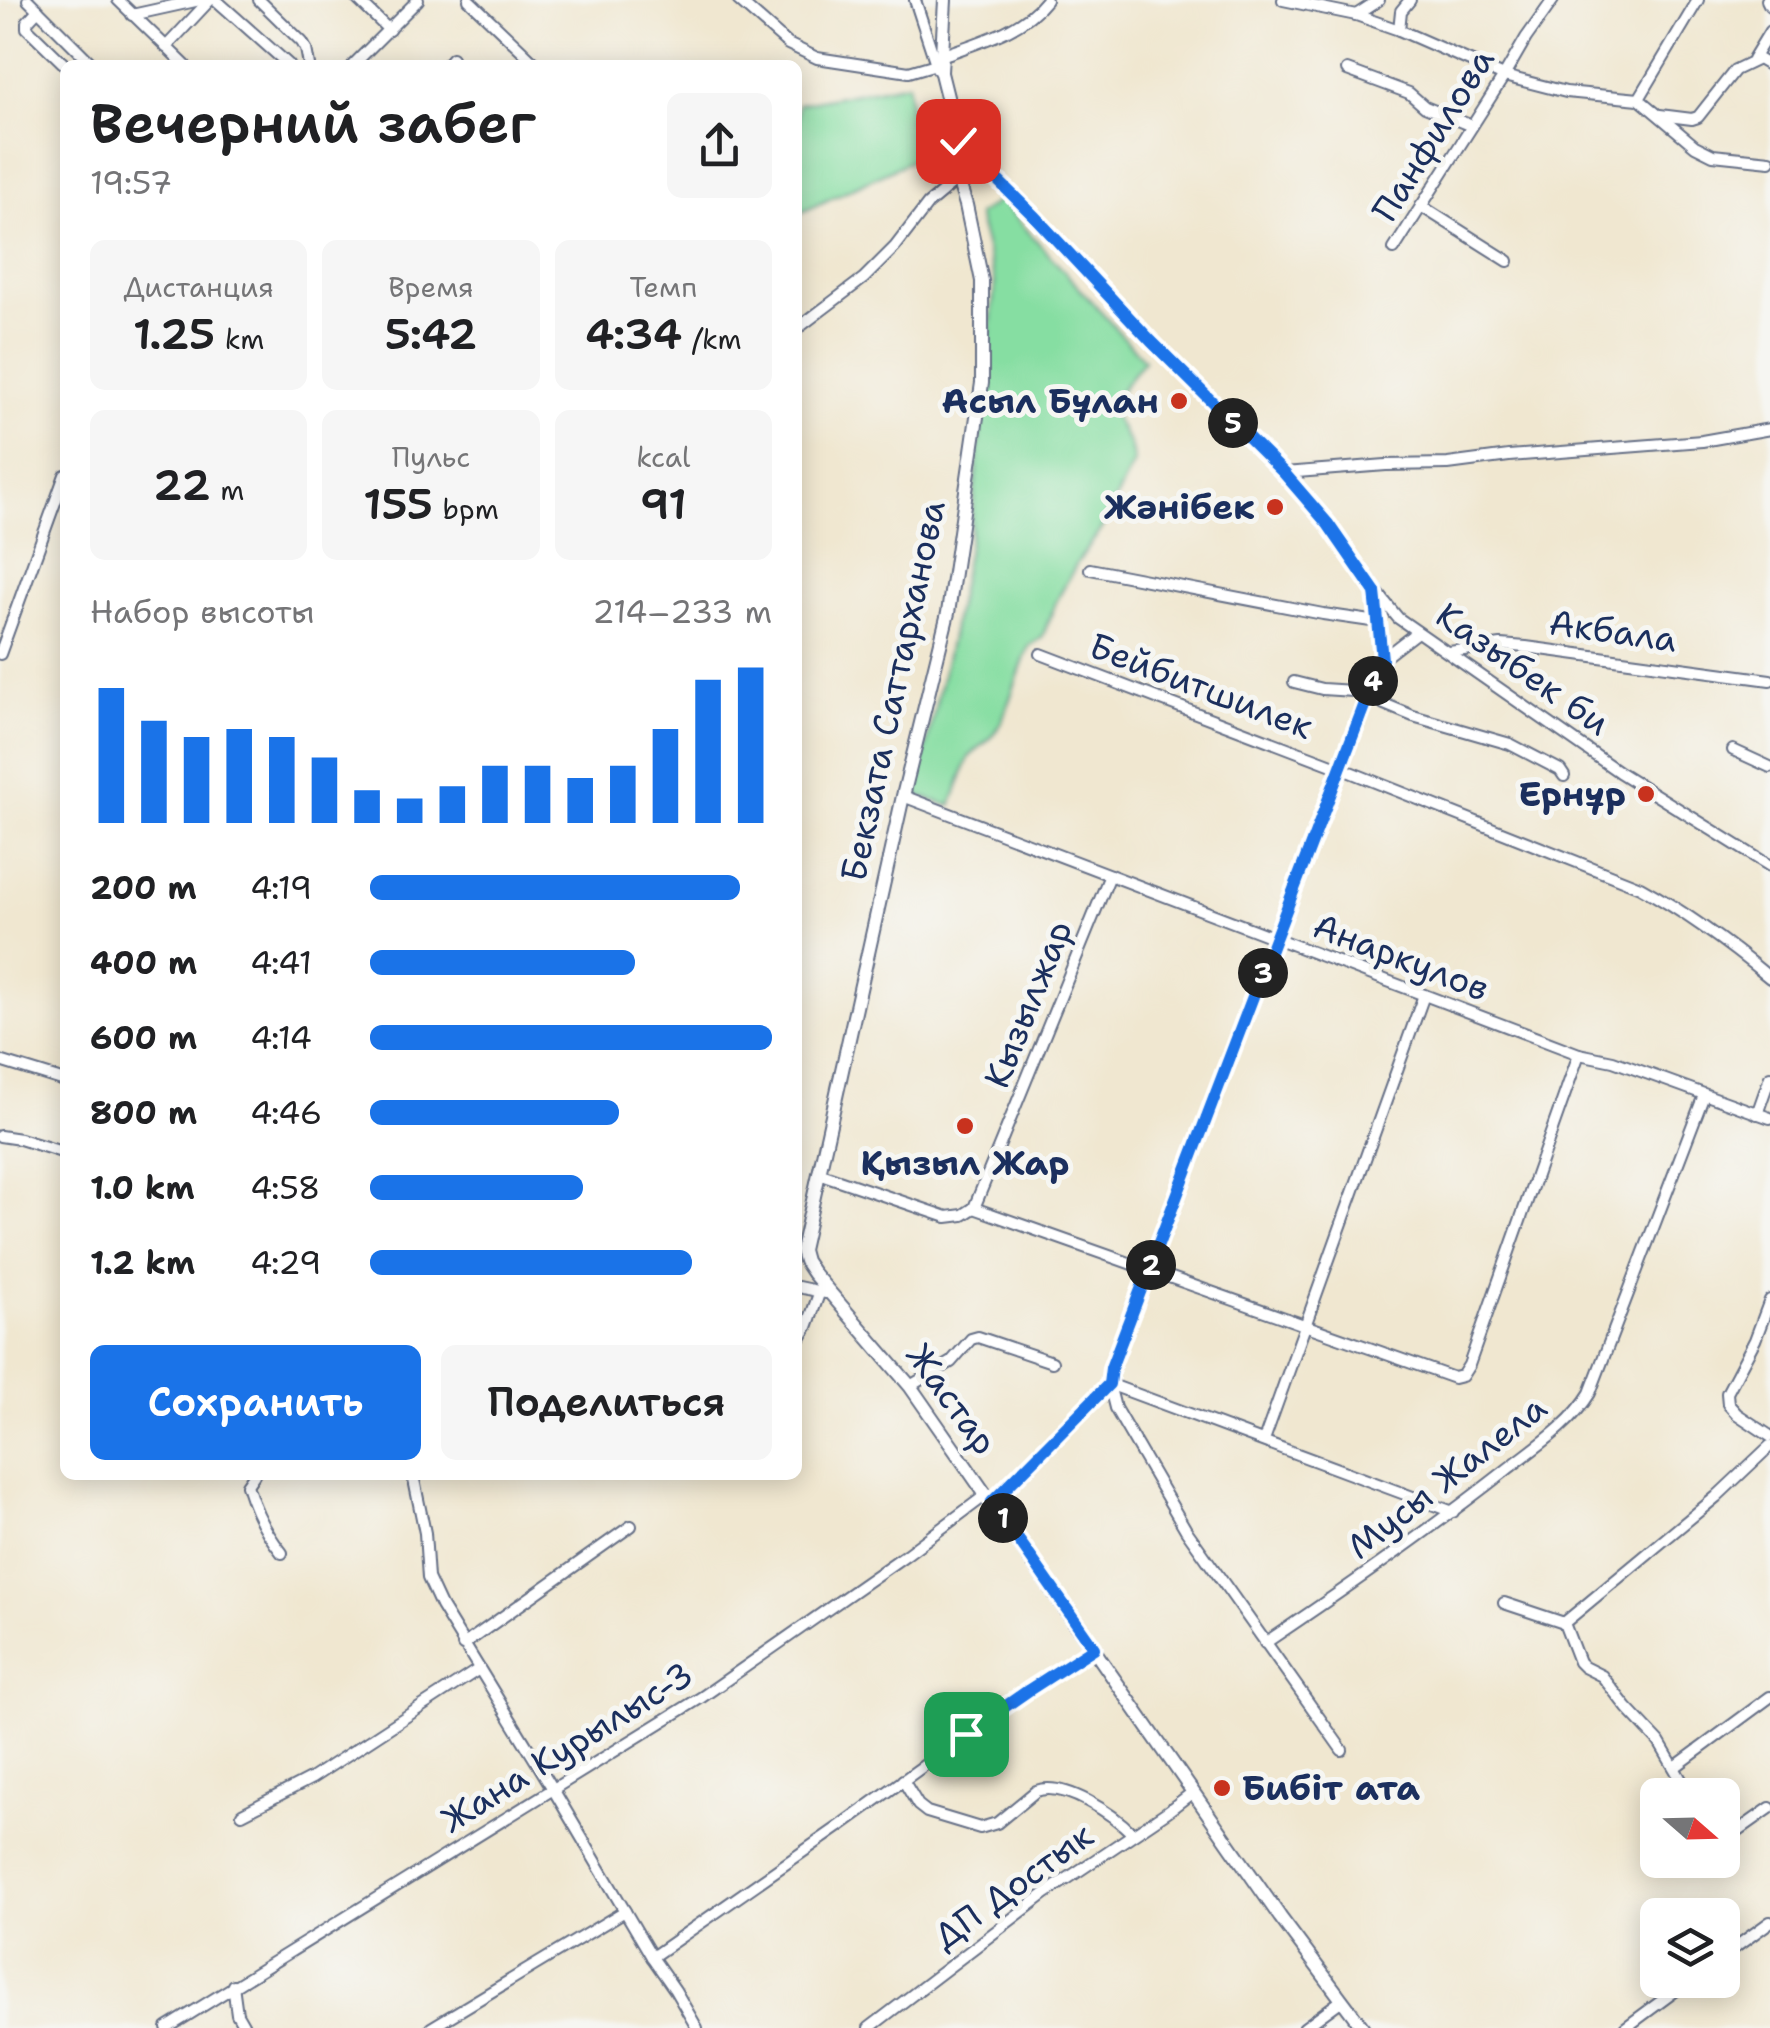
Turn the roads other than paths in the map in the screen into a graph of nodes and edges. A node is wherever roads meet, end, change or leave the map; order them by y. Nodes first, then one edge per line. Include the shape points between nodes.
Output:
1 (28, 0) edge
2 (118, 0) edge
3 (200, 0) edge
4 (213, 0) edge
5 (259, 0) edge
6 (358, 0) edge
7 (418, 0) edge
8 (470, 0) edge
9 (738, 0) edge
10 (914, 0) edge
11 (945, 0) edge
12 (1046, 0) edge
13 (1284, 0) edge
14 (1378, 0) edge
15 (1410, 0) edge
16 (1553, 0) edge
17 (1698, 0) edge
18 (38, 10) junction
19 (132, 15) junction
20 (1356, 15) junction
21 (389, 30) junction
22 (1399, 30) junction
23 (1770, 31) edge
24 (166, 47) junction
25 (1754, 59) junction
26 (61, 60) edge
27 (89, 60) edge
28 (180, 60) edge
29 (284, 60) edge
30 (308, 60) edge
31 (358, 60) edge
32 (532, 60) edge
33 (939, 65) junction
34 (1770, 66) edge
35 (1347, 70) dead end
36 (1504, 76) junction
37 (1639, 99) junction
38 (1659, 115) junction
39 (1472, 126) junction
40 (958, 141) junction
41 (1770, 161) edge
42 (958, 179) junction
43 (1421, 206) junction
44 (1394, 249) dead end
45 (1508, 262) dead end
46 (802, 325) edge
47 (1770, 428) edge
48 (1284, 473) junction
49 (60, 489) edge
50 (1090, 569) dead end
51 (1375, 592) junction
52 (1378, 622) junction
53 (1417, 632) junction
54 (1448, 652) junction
55 (0, 654) edge
56 (1042, 654) dead end
57 (1382, 659) junction
58 (1770, 680) edge
59 (1294, 682) dead end
60 (1369, 692) junction
61 (1733, 750) dead end
62 (1770, 767) edge
63 (1340, 768) junction
64 (1564, 776) dead end
65 (903, 796) junction
66 (1770, 866) edge
67 (1110, 875) junction
68 (1276, 940) junction
69 (1770, 978) edge
70 (1424, 995) junction
71 (1579, 1054) junction
72 (0, 1060) edge
73 (1770, 1078) edge
74 (60, 1079) edge
75 (1704, 1095) junction
76 (1757, 1114) junction
77 (1770, 1118) edge
78 (0, 1136) edge
79 (60, 1151) edge
80 (818, 1172) junction
81 (974, 1208) junction
82 (802, 1242) edge
83 (802, 1255) edge
84 (1150, 1269) junction
85 (802, 1288) edge
86 (826, 1293) junction
87 (1770, 1300) edge
88 (1304, 1326) junction
89 (802, 1335) edge
90 (1052, 1362) dead end
91 (1109, 1384) junction
92 (910, 1386) junction
93 (1770, 1436) edge
94 (1264, 1440) junction
95 (1770, 1446) edge
96 (250, 1480) edge
97 (414, 1480) edge
98 (989, 1499) junction
99 (1453, 1512) junction
100 (631, 1526) dead end
101 (282, 1554) dead end
102 (1504, 1602) dead end
103 (1564, 1624) junction
104 (1266, 1643) junction
105 (462, 1645) junction
106 (1094, 1648) junction
107 (479, 1669) junction
108 (1770, 1697) edge
109 (1342, 1750) dead end
110 (1675, 1766) junction
111 (1681, 1778) edge
112 (903, 1780) junction
113 (553, 1789) junction
114 (1193, 1792) junction
115 (1770, 1808) edge
116 (242, 1814) dead end
117 (1740, 1829) edge
118 (1133, 1834) junction
119 (624, 1911) junction
120 (1770, 1922) edge
121 (1740, 1944) edge
122 (652, 1958) junction
123 (234, 1985) junction
124 (1666, 1998) edge
125 (1342, 2000) junction
126 (691, 2026) edge
127 (166, 2028) edge
128 (245, 2028) edge
129 (431, 2028) edge
130 (869, 2028) edge
131 (1304, 2028) edge
132 (1363, 2028) edge
133 (1626, 2028) edge

1 - 18 street
2 - 19 street
3 - 19 street
4 - 24 street
4 - 29 street
5 - 30 street via 302,42
6 - 21 street
7 - 21 street
8 - 32 street
9 - 33 street via 788,44 817,58 909,72
10 - 33 street
11 - 33 street
12 - 33 street via 1010,30
13 - 20 street
14 - 20 street
15 - 22 street via 1401,10
16 - 36 street, Панфилова
17 - 37 street
18 - 26 street via 27,28
18 - 27 street
19 - 24 street
20 - 22 street
21 - 31 street
22 - 36 street
23 - 25 street
24 - 28 street
25 - 34 street
25 - 38 street via 1735,70 1698,116
33 - 40 street
35 - 39 street
36 - 37 street via 1566,92
36 - 39 street, Панфилова
37 - 38 street
38 - 41 street via 1713,155
39 - 43 street, Панфилова
40 - 42 street, Бекзата Саттарханова
40 - 48 street, Казыбек би
42 - 46 street via 864,278
42 - 65 street, Бекзата Саттарханова via 982,282 982,383 948,613
43 - 44 street, Панфилова
43 - 45 street
47 - 48 street via 1448,464
48 - 51 street, Казыбек би
49 - 55 street
50 - 52 street
51 - 52 street
51 - 53 street, Казыбек би
52 - 57 street
53 - 54 street, Казыбек би
53 - 57 street
54 - 58 street, Акбала via 1526,648
54 - 66 street, Казыбек би via 1619,772
56 - 63 street, Бейбитшилек
57 - 60 street
57 - 64 street via 1387,707 1510,744
59 - 60 street
60 - 63 street
61 - 62 street
63 - 68 street
63 - 69 street, Бейбитшилек via 1640,887
65 - 67 street, Анаркулов
65 - 80 street, Бекзата Саттарханова
67 - 68 street, Анаркулов
67 - 81 street, Кызылжар
68 - 70 street, Анаркулов
68 - 84 street
70 - 71 street, Анаркулов
70 - 88 street
71 - 75 street, Анаркулов
71 - 88 street via 1462,1376 1444,1376
72 - 74 street
73 - 76 street
75 - 76 street, Анаркулов
75 - 99 street, Мусы Жалела via 1590,1393 1565,1424
76 - 77 street, Анаркулов
78 - 79 street
80 - 81 street via 948,1217
80 - 82 street, Бекзата Саттарханова
81 - 84 street
83 - 86 street, Жастар
84 - 88 street
84 - 91 street
85 - 86 street
86 - 89 street
86 - 92 street, Жастар
87 - 93 street via 1727,1393 1737,1414
88 - 94 street
90 - 92 street via 978,1337
91 - 94 street
91 - 98 street, Жана Курылыс-3
91 - 104 street via 1115,1408 1186,1530
92 - 98 street, Жастар
94 - 99 street
95 - 103 street
96 - 101 street via 265,1532
97 - 105 street via 428,1578
98 - 106 street, Жастар
98 - 113 street, Жана Курылыс-3 via 702,1697
99 - 104 street, Мусы Жалела
100 - 105 street
102 - 103 street
103 - 110 street via 1579,1662 1602,1676
104 - 109 street
105 - 107 street
106 - 112 street
106 - 114 street, Жастар
107 - 113 street
107 - 116 street via 312,1778
108 - 110 street
110 - 111 street
112 - 118 street via 927,1812 980,1828 1044,1788 1093,1804
112 - 122 street
113 - 119 street
113 - 123 street, Жана Курылыс-3
114 - 118 street, ДП Достык
114 - 125 street, Жастар
115 - 117 street
118 - 130 street, ДП Достык
119 - 122 street
119 - 129 street
120 - 121 street
122 - 126 street
123 - 127 street, Жана Курылыс-3
123 - 128 street via 236,2014
124 - 133 street
125 - 131 street
125 - 132 street, Жастар

